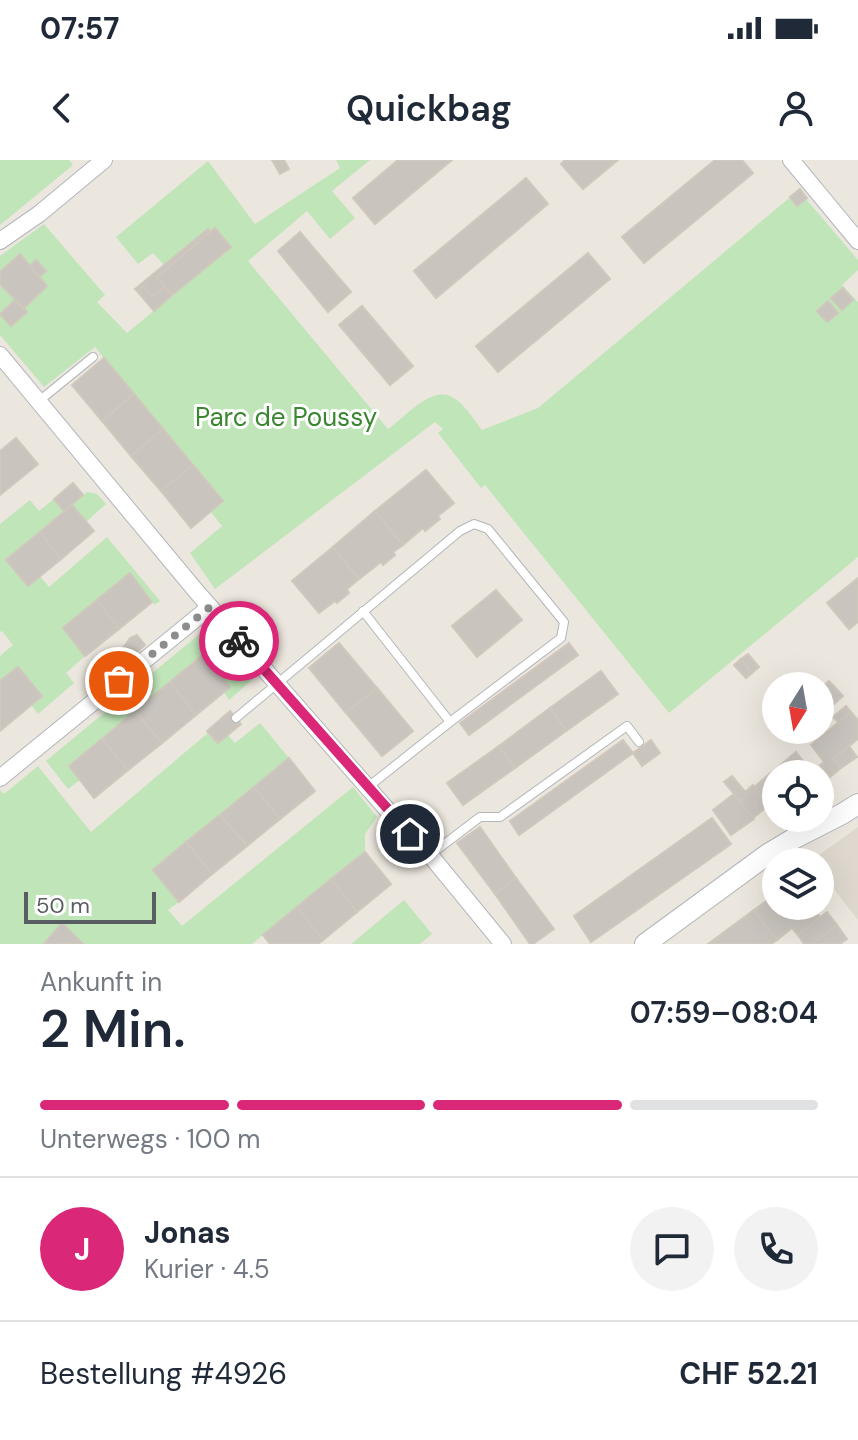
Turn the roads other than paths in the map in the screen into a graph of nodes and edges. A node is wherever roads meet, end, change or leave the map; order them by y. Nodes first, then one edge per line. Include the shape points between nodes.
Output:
1 (104, 160) edge
2 (791, 160) edge
3 (0, 241) edge
4 (858, 241) edge
5 (0, 355) edge
6 (93, 357) dead end
7 (39, 402) junction
8 (210, 607) junction
9 (363, 611) junction
10 (276, 683) junction
11 (236, 718) dead end
12 (450, 722) junction
13 (639, 742) dead end
14 (0, 778) edge
15 (368, 787) junction
16 (858, 804) edge
17 (430, 855) junction
18 (503, 944) edge
19 (645, 944) edge

1 - 3 street
2 - 4 street
5 - 7 street
6 - 7 lane
7 - 8 street
8 - 10 street
8 - 14 street
9 - 10 lane
9 - 12 lane
9 - 12 lane via 474,524 488,529 564,622 561,638
10 - 11 lane
10 - 15 street
12 - 15 lane
13 - 17 lane via 627,726 500,817 480,817
15 - 17 street
16 - 19 street via 768,854
17 - 18 street

